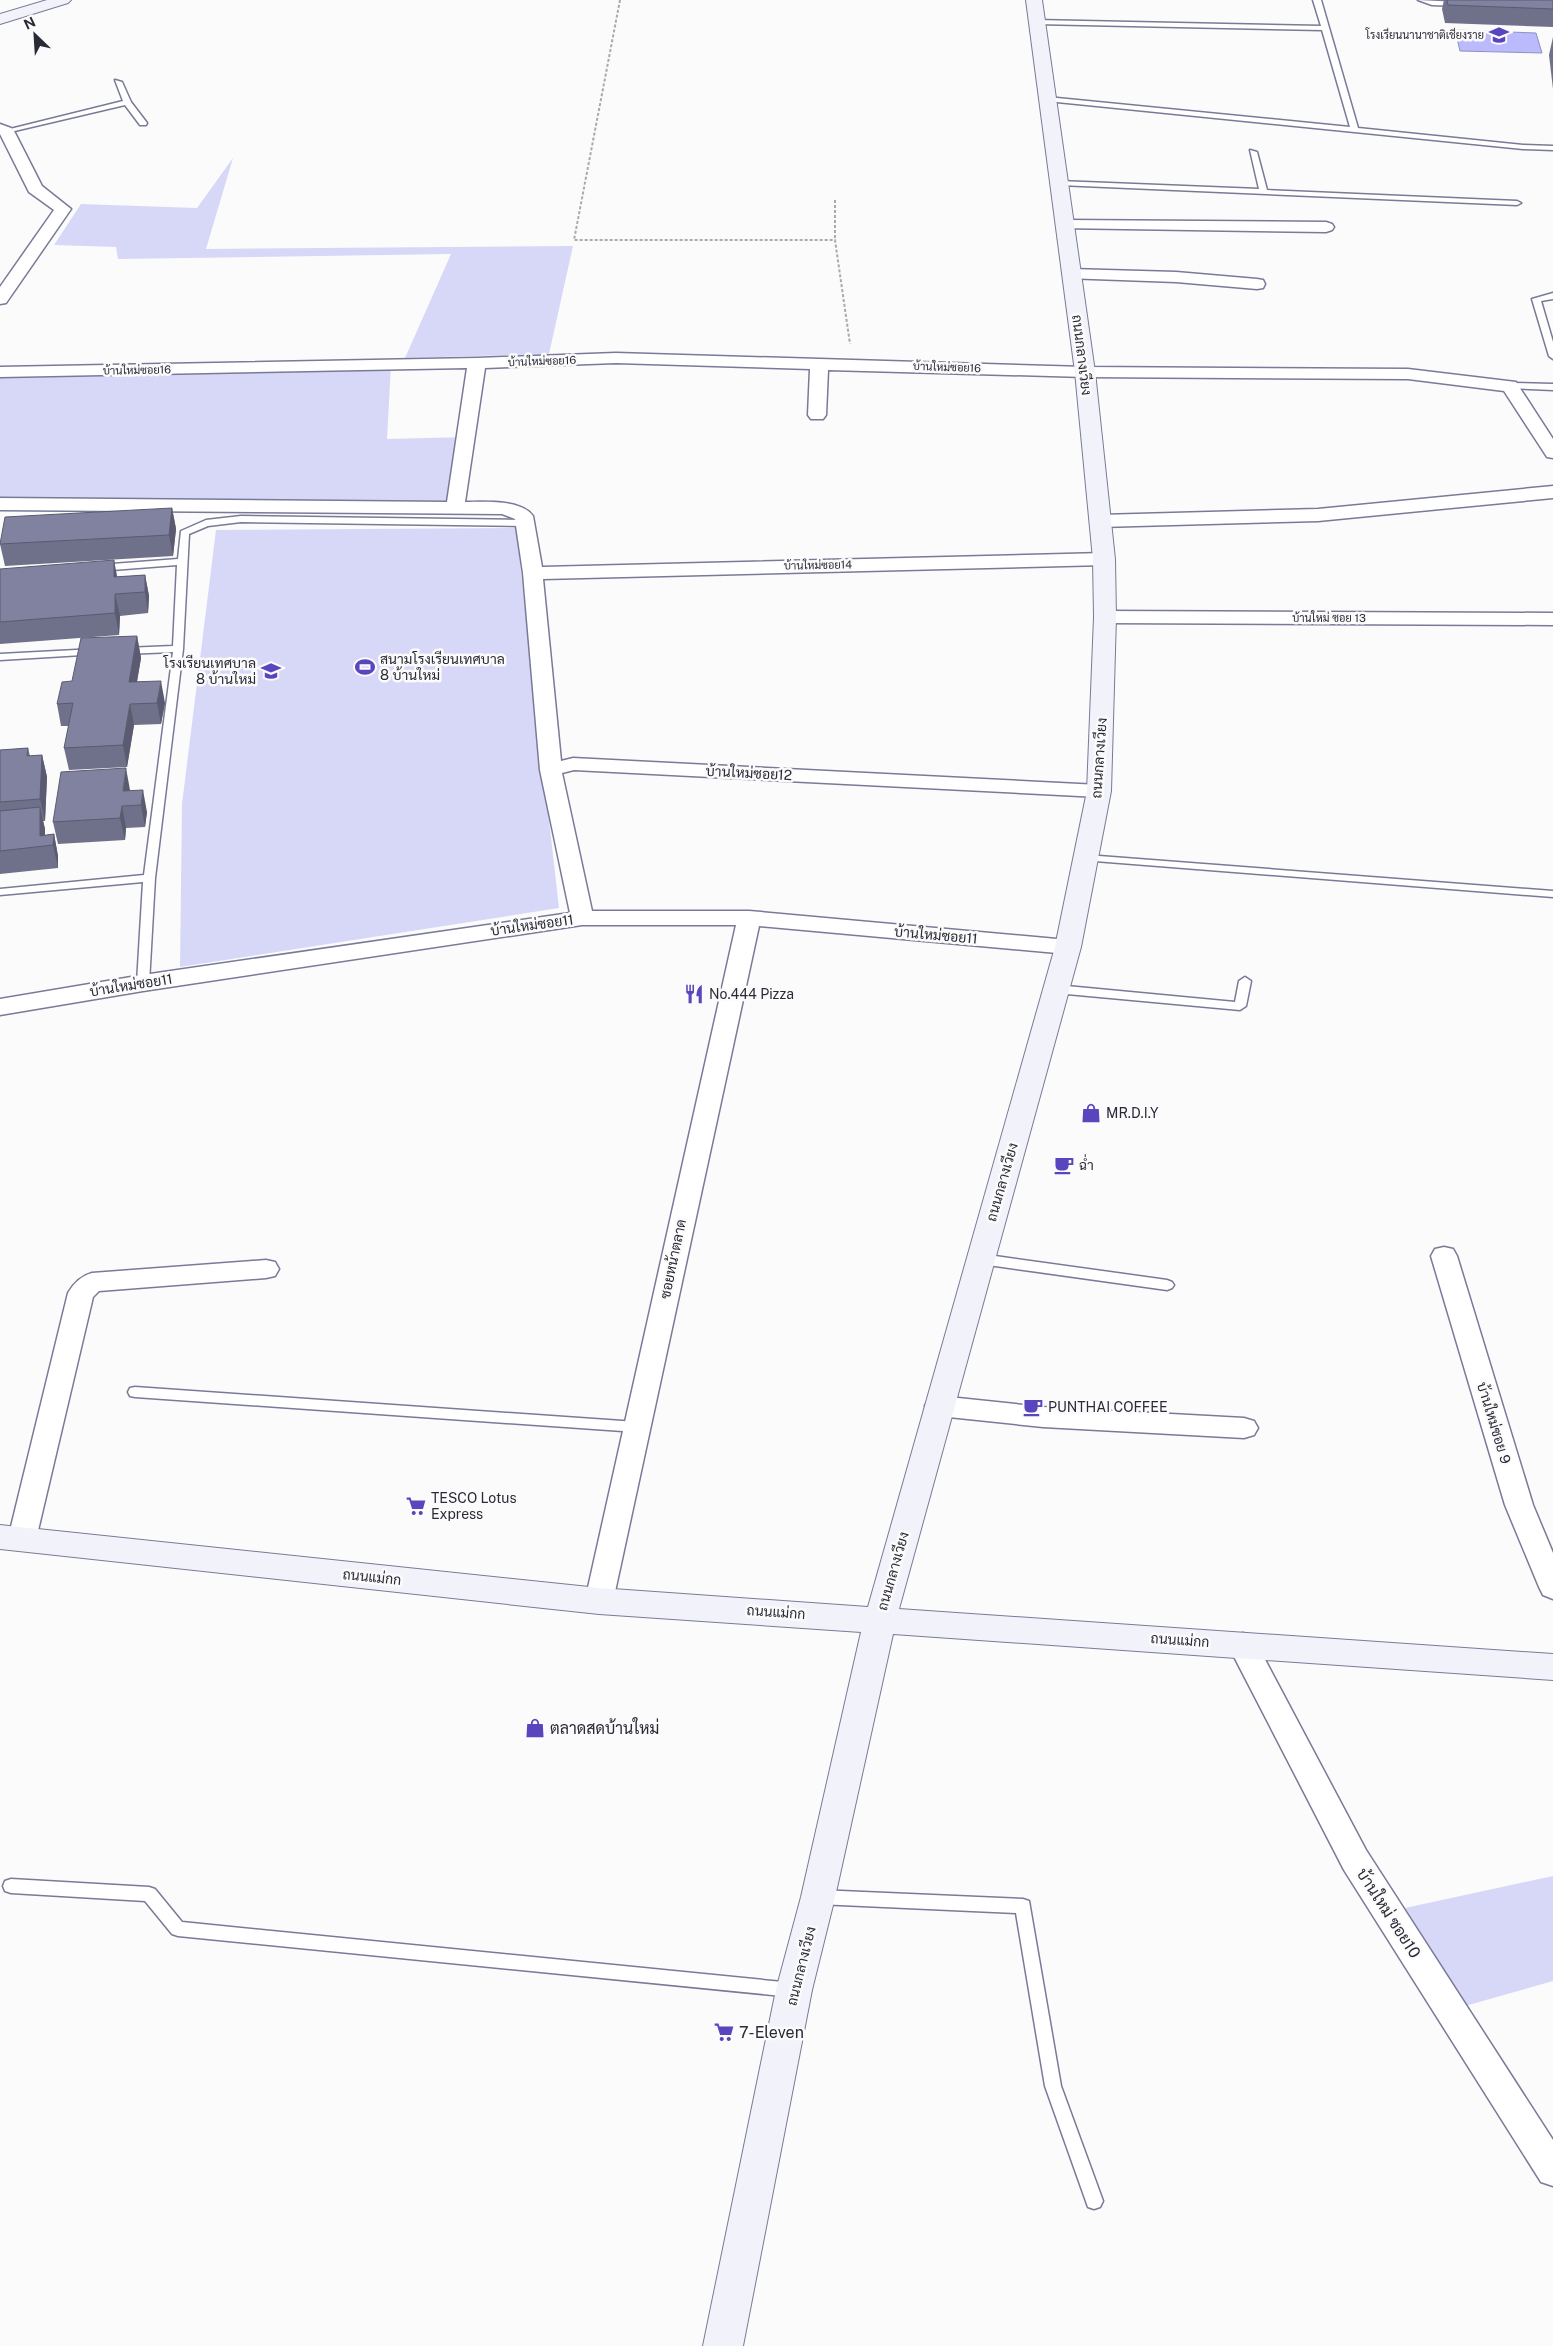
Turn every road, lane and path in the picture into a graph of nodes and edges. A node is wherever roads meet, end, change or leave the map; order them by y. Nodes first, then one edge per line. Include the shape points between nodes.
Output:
1 (620, 0) edge
2 (1317, 0) edge
3 (1422, 0) edge
4 (51, 2) edge
5 (1471, 5) edge
6 (1035, 11) edge
7 (0, 19) edge
8 (1325, 28) junction
9 (118, 82) dead end
10 (1048, 99) junction
11 (127, 102) junction
12 (143, 123) dead end
13 (1354, 128) junction
14 (3, 130) edge
15 (1553, 148) edge
16 (1253, 152) dead end
17 (1059, 183) junction
18 (1263, 191) junction
19 (835, 200) dead end
20 (1517, 203) dead end
21 (1065, 225) junction
22 (1326, 227) dead end
23 (835, 240) junction
24 (1072, 274) junction
25 (1257, 284) dead end
26 (1553, 296) edge
27 (0, 299) edge
28 (1553, 356) edge
29 (478, 363) junction
30 (819, 363) junction
31 (853, 364) junction
32 (0, 372) edge
33 (1085, 372) junction
34 (1510, 386) junction
35 (1553, 387) edge
36 (816, 415) dead end
37 (1553, 453) edge
38 (1553, 492) edge
39 (0, 504) edge
40 (456, 508) junction
41 (1100, 521) junction
42 (525, 523) junction
43 (1104, 558) junction
44 (181, 562) junction
45 (86, 569) edge
46 (533, 573) junction
47 (1105, 617) junction
48 (1553, 618) edge
49 (178, 649) junction
50 (0, 657) edge
51 (551, 770) junction
52 (1099, 791) junction
53 (1086, 858) junction
54 (149, 878) junction
55 (0, 892) edge
56 (1553, 894) edge
57 (582, 918) junction
58 (749, 918) junction
59 (1068, 947) junction
60 (1245, 982) dead end
61 (143, 983) junction
62 (1056, 989) junction
63 (0, 1007) edge
64 (1444, 1256) dead end
65 (981, 1259) junction
66 (266, 1268) dead end
67 (1167, 1285) dead end
68 (135, 1392) dead end
69 (939, 1406) junction
70 (637, 1427) junction
71 (1244, 1428) dead end
72 (11, 1538) edge
73 (1553, 1587) edge
74 (599, 1601) junction
75 (880, 1619) junction
76 (1243, 1645) junction
77 (1553, 1667) edge
78 (11, 1886) dead end
79 (818, 1897) junction
80 (794, 1990) junction
81 (1553, 2170) edge
82 (1094, 2201) dead end
83 (723, 2346) edge

1 - 23 path via 574,240
2 - 8 lane
3 - 5 lane
4 - 7 main road
6 - 8 lane
6 - 10 main road, ถนนกลางเวียง
8 - 13 lane
9 - 11 lane
10 - 13 lane
10 - 17 main road, ถนนกลางเวียง
11 - 12 lane
11 - 14 lane
13 - 15 lane
14 - 27 street via 35,189 63,209
16 - 18 lane
17 - 18 lane
17 - 21 main road, ถนนกลางเวียง
18 - 20 lane
19 - 23 path
21 - 22 street
21 - 24 main road, ถนนกลางเวียง
23 - 31 path
24 - 25 street via 1200,278
24 - 33 main road, ถนนกลางเวียง
26 - 28 lane via 1536,299
29 - 30 street, บ้านใหม่ซอย16 via 616,358
29 - 32 street, บ้านใหม่ซอย16
29 - 40 street
30 - 31 street, บ้านใหม่ซอย16
30 - 36 street
31 - 33 street, บ้านใหม่ซอย16
33 - 34 street, บ้านใหม่ซอย16 via 1408,374
33 - 41 main road, ถนนกลางเวียง
34 - 35 lane
34 - 37 street
38 - 41 street via 1318,515
39 - 40 street
40 - 42 street via 505,508 524,516
41 - 43 main road, ถนนกลางเวียง
42 - 44 lane via 241,518 206,523 184,534
42 - 46 street
43 - 46 street, บ้านใหม่ซอย14
43 - 47 main road, ถนนกลางเวียง
44 - 45 lane
44 - 49 lane
46 - 51 street
47 - 48 street, บ้านใหม่ ซอย 13
47 - 52 main road, ถนนกลางเวียง
49 - 50 lane
49 - 54 lane
51 - 52 street, บ้านใหม่ซอย12 via 573,764
51 - 57 street
52 - 53 main road, ถนนกลางเวียง
53 - 56 lane
53 - 59 main road, ถนนกลางเวียง
54 - 55 lane
54 - 61 lane
57 - 58 street, บ้านใหม่ซอย11
57 - 61 street, บ้านใหม่ซอย11
58 - 59 street, บ้านใหม่ซอย11
58 - 70 street, ซอยหน้าตลาด
59 - 62 main road, ถนนกลางเวียง
60 - 62 lane via 1240,1006
61 - 63 street, บ้านใหม่ซอย11
62 - 65 main road, ถนนกลางเวียง
64 - 73 street, บ้านใหม่ซอย 9 via 1519,1505
65 - 67 lane
65 - 69 main road, ถนนกลางเวียง
66 - 72 street via 92,1282 81,1293
68 - 70 lane
69 - 71 street via 1044,1418
69 - 75 main road, ถนนกลางเวียง
70 - 74 street, ซอยหน้าตลาด
72 - 74 main road, ถนนแม่กก
74 - 75 main road, ถนนแม่กก
75 - 76 main road, ถนนแม่กก
75 - 79 main road, ถนนกลางเวียง
76 - 77 main road, ถนนแม่กก
76 - 81 street, บ้านใหม่ ซอย10 via 1355,1860
78 - 80 lane via 149,1894 178,1929
79 - 80 main road, ถนนกลางเวียง
79 - 82 lane via 1023,1906 1053,2086
80 - 83 main road, ถนนกลางเวียง

